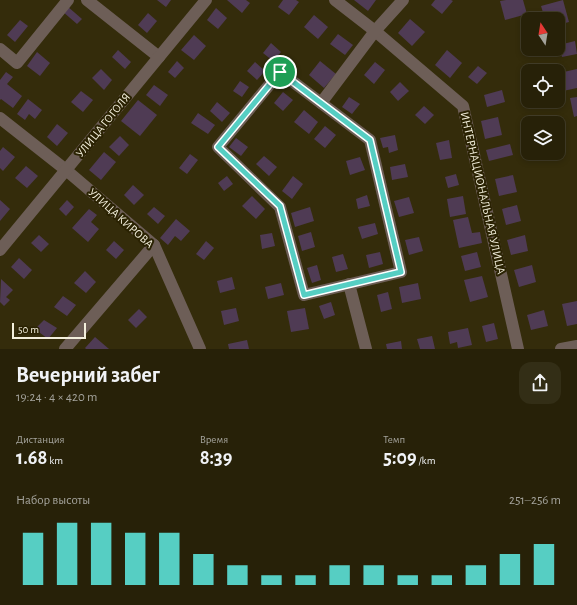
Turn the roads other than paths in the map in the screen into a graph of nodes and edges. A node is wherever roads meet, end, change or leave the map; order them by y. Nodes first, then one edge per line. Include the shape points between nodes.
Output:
1 (68, 0) edge
2 (87, 0) edge
3 (206, 0) edge
4 (335, 0) edge
5 (402, 0) edge
6 (375, 31) junction
7 (0, 50) edge
8 (159, 57) junction
9 (321, 103) junction
10 (0, 118) edge
11 (66, 170) junction
12 (154, 245) junction
13 (0, 250) edge
14 (349, 284) junction
15 (577, 346) edge
16 (65, 349) edge
17 (200, 349) edge
18 (366, 349) edge
19 (518, 349) edge
20 (561, 349) edge

1 - 7 street via 17,63
2 - 8 street
3 - 8 street, УЛИЦА ГОГОЛЯ
4 - 6 street, ИНТЕРНАЦИОНАЛЬНАЯ УЛИЦА
5 - 6 street
6 - 9 street
6 - 19 street, ИНТЕРНАЦИОНАЛЬНАЯ УЛИЦА via 463,106
8 - 11 street, УЛИЦА ГОГОЛЯ
9 - 14 street via 370,140 401,272
9 - 14 street via 280,72 218,147 280,206 304,295
10 - 11 street, УЛИЦА КИРОВА
11 - 12 street, УЛИЦА КИРОВА
11 - 13 street, УЛИЦА ГОГОЛЯ
12 - 16 street
12 - 17 street, УЛИЦА КИРОВА
14 - 18 street
15 - 20 street

